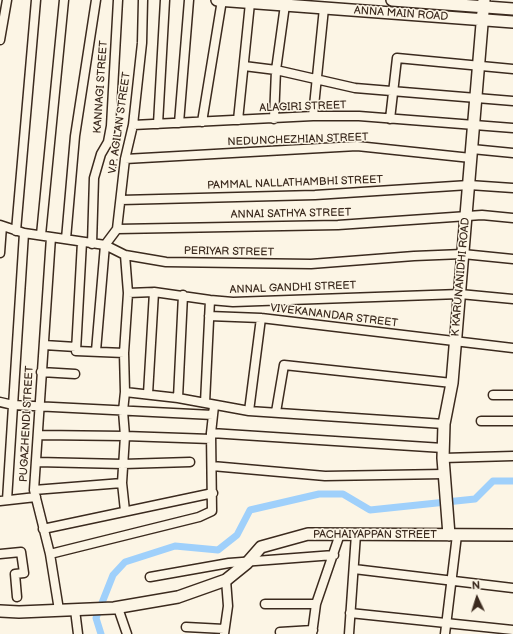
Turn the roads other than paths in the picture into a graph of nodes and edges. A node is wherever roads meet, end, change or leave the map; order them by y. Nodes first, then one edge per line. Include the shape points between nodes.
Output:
1 (7, 0) edge
2 (36, 0) edge
3 (64, 0) edge
4 (96, 0) edge
5 (118, 0) edge
6 (143, 0) edge
7 (165, 0) edge
8 (189, 0) edge
9 (217, 0) edge
10 (222, 0) edge
11 (392, 0) edge
12 (250, 3) junction
13 (484, 3) edge
14 (285, 5) junction
15 (324, 8) junction
16 (513, 9) edge
17 (482, 19) junction
18 (513, 22) edge
19 (0, 40) edge
20 (244, 66) junction
21 (477, 66) junction
22 (513, 69) edge
23 (276, 70) junction
24 (317, 78) junction
25 (393, 90) junction
26 (475, 98) junction
27 (513, 101) edge
28 (313, 116) junction
29 (274, 119) junction
30 (390, 119) junction
31 (238, 120) junction
32 (202, 122) junction
33 (179, 123) junction
34 (158, 124) junction
35 (133, 125) junction
36 (472, 125) junction
37 (513, 128) edge
38 (471, 153) junction
39 (513, 153) edge
40 (125, 158) junction
41 (469, 185) junction
42 (513, 188) edge
43 (121, 200) junction
44 (466, 217) junction
45 (513, 218) edge
46 (1, 226) edge
47 (116, 229) junction
48 (20, 232) junction
49 (41, 235) junction
50 (51, 236) junction
51 (66, 239) junction
52 (82, 242) junction
53 (92, 244) junction
54 (105, 245) junction
55 (0, 253) edge
56 (463, 254) junction
57 (125, 255) junction
58 (513, 258) edge
59 (154, 292) junction
60 (128, 293) junction
61 (460, 294) junction
62 (184, 295) junction
63 (513, 299) edge
64 (210, 300) junction
65 (209, 316) junction
66 (261, 318) junction
67 (456, 342) junction
68 (44, 345) junction
69 (76, 347) junction
70 (513, 348) edge
71 (96, 351) junction
72 (124, 353) junction
73 (41, 372) junction
74 (75, 374) dead end
75 (452, 383) junction
76 (125, 392) junction
77 (148, 394) junction
78 (493, 395) dead end
79 (513, 395) edge
80 (178, 398) junction
81 (0, 402) edge
82 (205, 403) junction
83 (13, 405) junction
84 (41, 405) junction
85 (214, 406) junction
86 (123, 411) junction
87 (249, 411) junction
88 (276, 412) junction
89 (213, 416) junction
90 (481, 421) dead end
91 (513, 421) edge
92 (444, 424) junction
93 (39, 435) junction
94 (125, 436) junction
95 (211, 436) junction
96 (443, 453) junction
97 (513, 456) edge
98 (36, 462) junction
99 (190, 462) dead end
100 (123, 464) junction
101 (212, 466) junction
102 (444, 474) junction
103 (122, 483) junction
104 (35, 493) junction
105 (213, 493) junction
106 (4, 501) edge
107 (125, 511) junction
108 (43, 529) junction
109 (340, 534) junction
110 (356, 534) junction
111 (453, 535) junction
112 (513, 535) edge
113 (0, 554) edge
114 (50, 554) junction
115 (334, 555) junction
116 (247, 563) junction
117 (354, 569) junction
118 (150, 577) dead end
119 (226, 580) junction
120 (451, 581) junction
121 (513, 588) edge
122 (17, 597) dead end
123 (265, 604) dead end
124 (316, 604) junction
125 (116, 608) junction
126 (59, 610) junction
127 (78, 610) junction
128 (0, 611) edge
129 (350, 613) junction
130 (447, 624) junction
131 (186, 627) dead end
132 (513, 630) edge
133 (224, 632) edge
134 (280, 632) dead end
135 (313, 632) edge
136 (78, 634) edge
137 (127, 634) edge
138 (349, 634) edge
139 (445, 634) edge

1 - 19 street
2 - 48 street
3 - 49 street
4 - 51 street via 75,136
5 - 53 street, KANNAGI STREET via 111,126 108,142 101,154 94,178
6 - 35 street, V.P. AGILAN STREET via 142,43
7 - 34 street
8 - 33 street
9 - 10 main road, ANNA MAIN ROAD
10 - 12 main road, ANNA MAIN ROAD
10 - 32 street
11 - 13 main road, ANNA MAIN ROAD
12 - 14 main road, ANNA MAIN ROAD
12 - 20 street
13 - 16 main road, ANNA MAIN ROAD
13 - 17 main road, K KARUNANIDHI ROAD
14 - 15 main road, ANNA MAIN ROAD
14 - 23 street
15 - 17 main road, ANNA MAIN ROAD
15 - 24 street
17 - 18 main road, ANNA MAIN ROAD
17 - 21 main road, K KARUNANIDHI ROAD
20 - 23 street
20 - 31 street
21 - 22 street
21 - 25 street via 398,58
21 - 26 main road, K KARUNANIDHI ROAD
23 - 24 street
23 - 29 street
24 - 25 street via 355,88
24 - 28 street
25 - 26 street
25 - 30 street
26 - 27 street
26 - 36 main road, K KARUNANIDHI ROAD
28 - 29 street, ALAGIRI STREET
28 - 30 street, ALAGIRI STREET
29 - 31 street, ALAGIRI STREET
30 - 36 street, ALAGIRI STREET
31 - 32 street, ALAGIRI STREET
32 - 33 street, ALAGIRI STREET
33 - 34 street, ALAGIRI STREET
34 - 35 street, ALAGIRI STREET
35 - 40 street, V.P. AGILAN STREET
36 - 37 street, ALAGIRI STREET
36 - 38 main road, K KARUNANIDHI ROAD
38 - 39 street, NEDUNCHEZHIAN STREET
38 - 40 street, NEDUNCHEZHIAN STREET via 357,146
38 - 41 main road, K KARUNANIDHI ROAD
40 - 43 street, V.P. AGILAN STREET
41 - 42 street, PAMMAL NALLATHAMBHI STREET
41 - 43 street, PAMMAL NALLATHAMBHI STREET via 315,195
41 - 44 main road, K KARUNANIDHI ROAD
43 - 47 street, V.P. AGILAN STREET
44 - 45 street, ANNAI SATHYA STREET via 482,215
44 - 47 street, ANNAI SATHYA STREET via 338,225
44 - 56 main road, K KARUNANIDHI ROAD
46 - 48 street, PERIYAR STREET
46 - 55 street
47 - 54 street, V.P. AGILAN STREET
48 - 49 street, PERIYAR STREET
48 - 83 street
49 - 50 street, PERIYAR STREET
50 - 51 street, PERIYAR STREET
50 - 68 street, PUGAZHENDI STREET
51 - 52 street, PERIYAR STREET
52 - 53 street, PERIYAR STREET
52 - 69 street
53 - 54 street, PERIYAR STREET
54 - 57 street, PERIYAR STREET
54 - 71 street
56 - 57 street, PERIYAR STREET via 311,264 166,262
56 - 58 street, PERIYAR STREET
56 - 61 main road, K KARUNANIDHI ROAD
57 - 60 street
59 - 60 street, ANNAL GANDHI STREET
59 - 62 street, ANNAL GANDHI STREET
59 - 77 street
60 - 72 street
61 - 63 street, ANNAL GANDHI STREET
61 - 64 street, ANNAL GANDHI STREET via 233,302
61 - 67 main road, K KARUNANIDHI ROAD
62 - 64 street, ANNAL GANDHI STREET
62 - 80 street
64 - 65 street
65 - 66 street, VIVEKANANDAR STREET
65 - 82 street
66 - 67 street, VIVEKANANDAR STREET
66 - 87 street
67 - 70 street, VIVEKANANDAR STREET
67 - 75 main road, K KARUNANIDHI ROAD
68 - 69 street
68 - 73 street, PUGAZHENDI STREET
69 - 71 street via 76,351
71 - 72 street
72 - 76 street
73 - 74 street
73 - 84 street, PUGAZHENDI STREET
75 - 88 street via 284,365
75 - 92 main road, K KARUNANIDHI ROAD
76 - 77 street
76 - 86 street
77 - 80 street
78 - 79 street
80 - 82 street
81 - 83 street
82 - 85 street
83 - 84 street
83 - 106 street
84 - 86 street
84 - 93 street, PUGAZHENDI STREET
85 - 87 street
85 - 89 street
86 - 89 street
86 - 94 street
87 - 88 street
88 - 92 street
89 - 95 street
90 - 91 street
92 - 96 main road, K KARUNANIDHI ROAD
93 - 94 street
93 - 98 street, PUGAZHENDI STREET
94 - 95 street
94 - 100 street
95 - 96 street
95 - 101 street
96 - 97 street
96 - 102 main road, K KARUNANIDHI ROAD
98 - 100 street
98 - 104 street, PUGAZHENDI STREET
99 - 100 street
100 - 103 street
101 - 102 street via 325,476
101 - 105 street
102 - 111 main road, K KARUNANIDHI ROAD
103 - 104 street
103 - 107 street
104 - 106 street
104 - 108 street, PUGAZHENDI STREET
105 - 107 street
105 - 114 street via 212,511 199,517
107 - 108 street
108 - 114 street, PUGAZHENDI STREET
109 - 110 main road, PACHAIYAPPAN STREET
109 - 115 street
109 - 116 main road, PACHAIYAPPAN STREET via 308,534 281,540 261,547
110 - 111 main road, PACHAIYAPPAN STREET
110 - 117 street
111 - 112 main road, PACHAIYAPPAN STREET
111 - 120 street
113 - 122 street via 21,552 24,573 15,574
114 - 126 street, PUGAZHENDI STREET
115 - 116 street
115 - 124 street
116 - 118 street via 229,563
116 - 119 main road, PACHAIYAPPAN STREET
117 - 120 street
117 - 129 street
119 - 125 main road, PACHAIYAPPAN STREET via 178,597
119 - 133 street via 228,606
120 - 121 street
120 - 130 street
123 - 124 street
124 - 135 street
125 - 127 main road, PACHAIYAPPAN STREET
125 - 137 street
126 - 127 main road, PACHAIYAPPAN STREET
126 - 128 main road, PACHAIYAPPAN STREET
127 - 136 street
129 - 130 street
129 - 138 street
130 - 132 street
130 - 139 street
131 - 133 street
134 - 135 street

